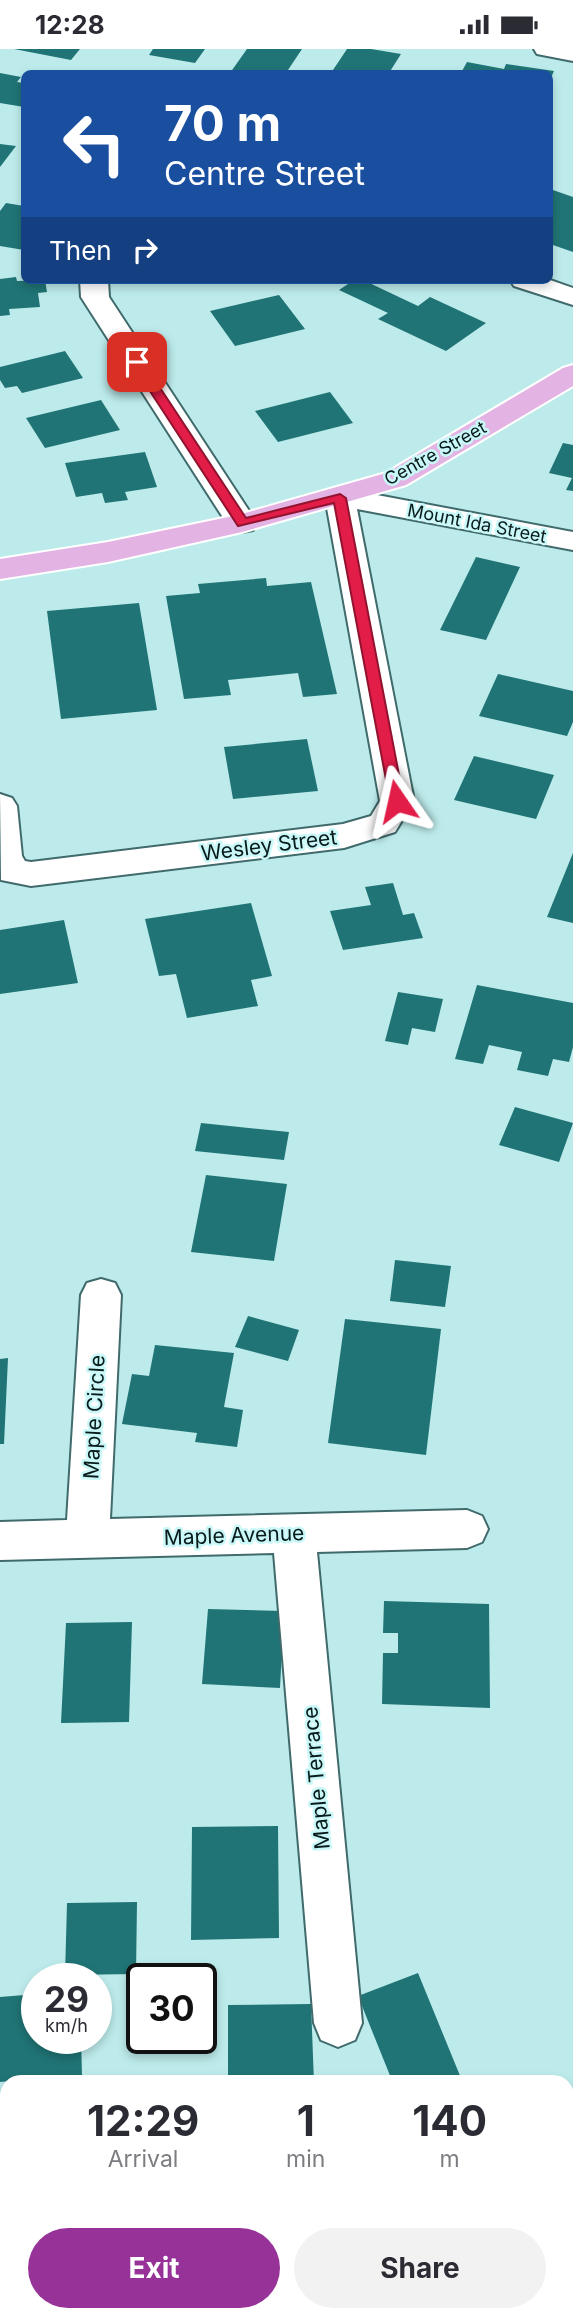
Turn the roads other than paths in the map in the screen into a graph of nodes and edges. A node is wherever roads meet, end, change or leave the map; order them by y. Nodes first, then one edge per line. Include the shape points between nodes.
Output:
1 (546, 49) edge
2 (573, 54) edge
3 (94, 284) edge
4 (536, 284) edge
5 (573, 297) edge
6 (573, 374) edge
7 (340, 498) junction
8 (242, 523) junction
9 (573, 541) edge
10 (0, 569) edge
11 (0, 806) edge
12 (101, 1294) dead end
13 (467, 1529) dead end
14 (294, 1534) junction
15 (87, 1540) junction
16 (0, 1541) edge
17 (338, 2023) dead end

1 - 2 street
3 - 8 street via 94,297
4 - 5 street
6 - 7 main road, Centre Street via 396,479
7 - 8 main road, Centre Street
7 - 9 street, Mount Ida Street
7 - 11 street, Wesley Street via 397,801 383,824 344,836 32,874 13,871 5,856
8 - 10 main road, Centre Street
12 - 15 street, Maple Circle
13 - 14 street, Maple Avenue
14 - 15 street, Maple Avenue
14 - 17 street, Maple Terrace
15 - 16 street, Maple Avenue

